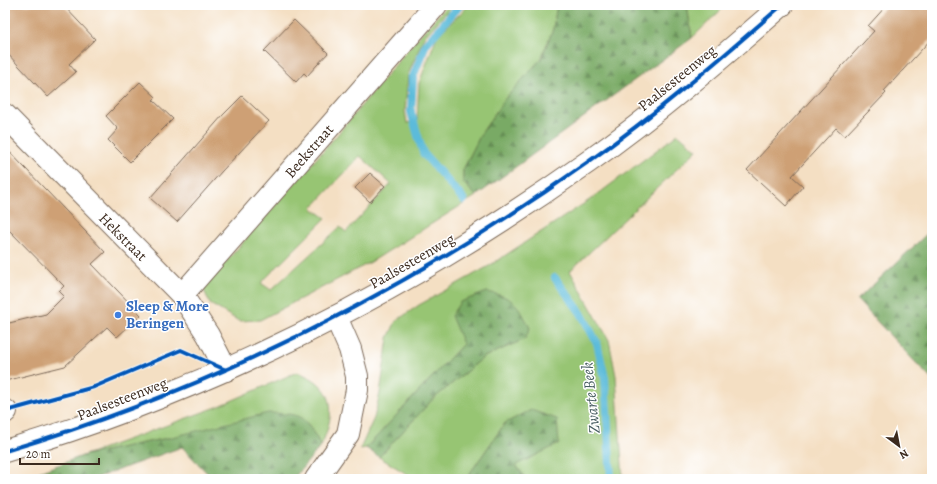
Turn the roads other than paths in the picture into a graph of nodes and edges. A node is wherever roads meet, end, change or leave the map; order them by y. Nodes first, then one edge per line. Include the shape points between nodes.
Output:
1 (436, 5) edge
2 (782, 5) edge
3 (5, 115) edge
4 (182, 296) junction
5 (336, 317) junction
6 (226, 370) junction
7 (5, 451) edge
8 (316, 479) edge

1 - 4 street, Beekstraat
2 - 5 street, Paalsesteenweg via 708,70 589,162 449,254
3 - 4 street, Hekstraat
4 - 6 street, Hekstraat via 208,335
5 - 6 street, Paalsesteenweg
5 - 8 street via 350,349 357,376 357,390 348,434
6 - 7 street, Paalsesteenweg via 118,415

